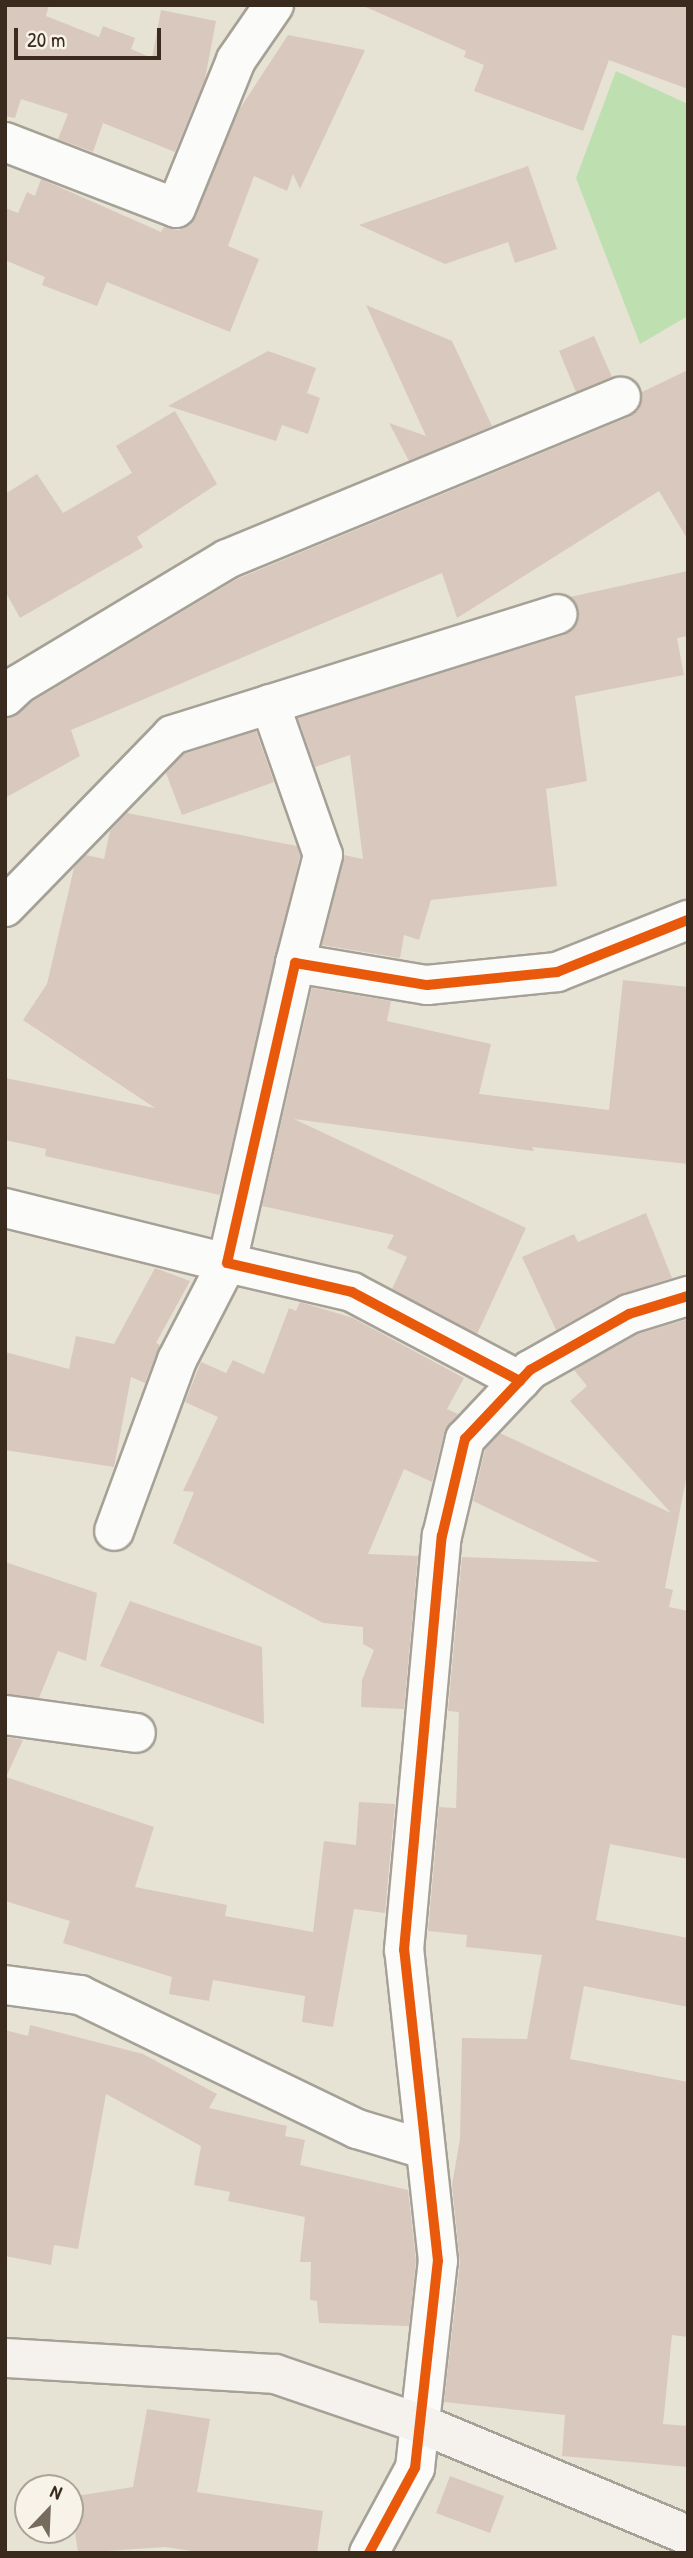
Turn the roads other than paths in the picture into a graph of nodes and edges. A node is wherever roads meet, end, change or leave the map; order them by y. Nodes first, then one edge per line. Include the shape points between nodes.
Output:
1 (274, 5) edge
2 (5, 142) edge
3 (621, 397) dead end
4 (557, 614) dead end
5 (5, 697) edge
6 (270, 704) junction
7 (5, 907) edge
8 (688, 920) edge
9 (295, 963) junction
10 (5, 1208) edge
11 (227, 1263) junction
12 (688, 1296) edge
13 (520, 1381) junction
14 (114, 1531) dead end
15 (5, 1715) edge
16 (136, 1733) dead end
17 (5, 1985) edge
18 (425, 2149) junction
19 (5, 2358) edge
20 (421, 2424) junction
21 (688, 2535) edge
22 (369, 2553) edge

1 - 2 street via 236,60 176,208
3 - 5 street via 227,559 19,684
4 - 6 street
6 - 7 street via 172,735
6 - 9 street via 323,855
8 - 9 street via 557,972 426,985
9 - 11 street
10 - 11 street
11 - 13 street via 352,1292
11 - 14 street via 177,1360
12 - 13 street via 629,1314 530,1370
13 - 18 street via 465,1439 442,1536 404,1950
15 - 16 street
17 - 18 street via 80,1996 356,2129
18 - 20 street via 438,2261
19 - 20 street via 275,2374
20 - 21 street
20 - 22 street via 415,2468

